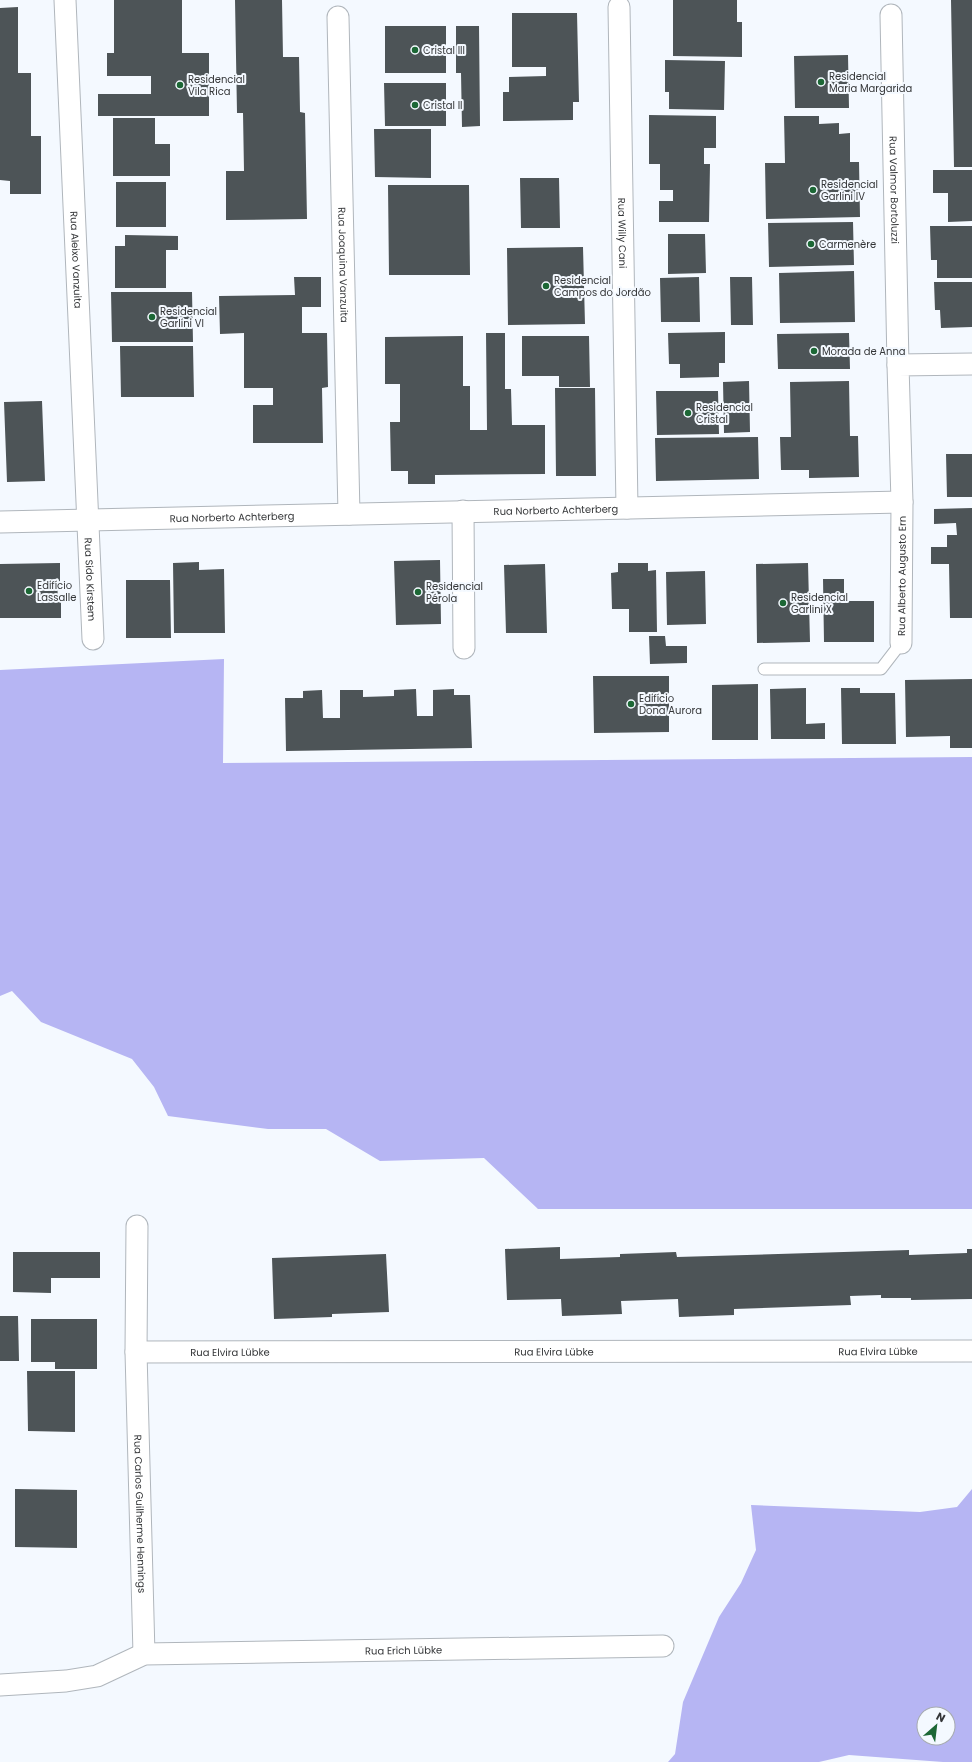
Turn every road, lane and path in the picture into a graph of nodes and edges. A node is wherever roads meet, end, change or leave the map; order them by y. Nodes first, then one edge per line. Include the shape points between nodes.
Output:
1 (65, 0) edge
2 (619, 6) dead end
3 (891, 15) dead end
4 (338, 16) dead end
5 (972, 364) edge
6 (898, 365) junction
7 (902, 502) junction
8 (627, 508) junction
9 (463, 511) junction
10 (349, 514) junction
11 (88, 520) junction
12 (0, 522) edge
13 (93, 639) dead end
14 (901, 643) joint
15 (464, 648) dead end
16 (764, 669) dead end
17 (137, 1226) dead end
18 (972, 1351) edge
19 (136, 1352) junction
20 (663, 1646) dead end
21 (144, 1654) junction
22 (0, 1685) edge

1 - 11 street, Rua Aleixo Vanzuita
2 - 8 street, Rua Willy Cani
3 - 6 street, Rua Valmor Bortoluzzi
4 - 10 street, Rua Joaquina Vanzuita
5 - 6 street
6 - 7 street
7 - 8 street, Rua Norberto Achterberg
7 - 14 street, Rua Alberto Augusto Ern
8 - 9 street, Rua Norberto Achterberg
9 - 10 street, Rua Norberto Achterberg
9 - 15 street
10 - 11 street, Rua Norberto Achterberg
11 - 12 street, Rua Norberto Achterberg
11 - 13 street, Rua Sido Kirstem
14 - 16 lane, Rua Alberto Augusto Ern via 882,669
17 - 19 street, Rua Carlos Guilherme Hennings
18 - 19 street, Rua Elvira Lübke
19 - 21 street, Rua Carlos Guilherme Hennings
20 - 21 street, Rua Erich Lübke
21 - 22 street via 97,1676 66,1681

